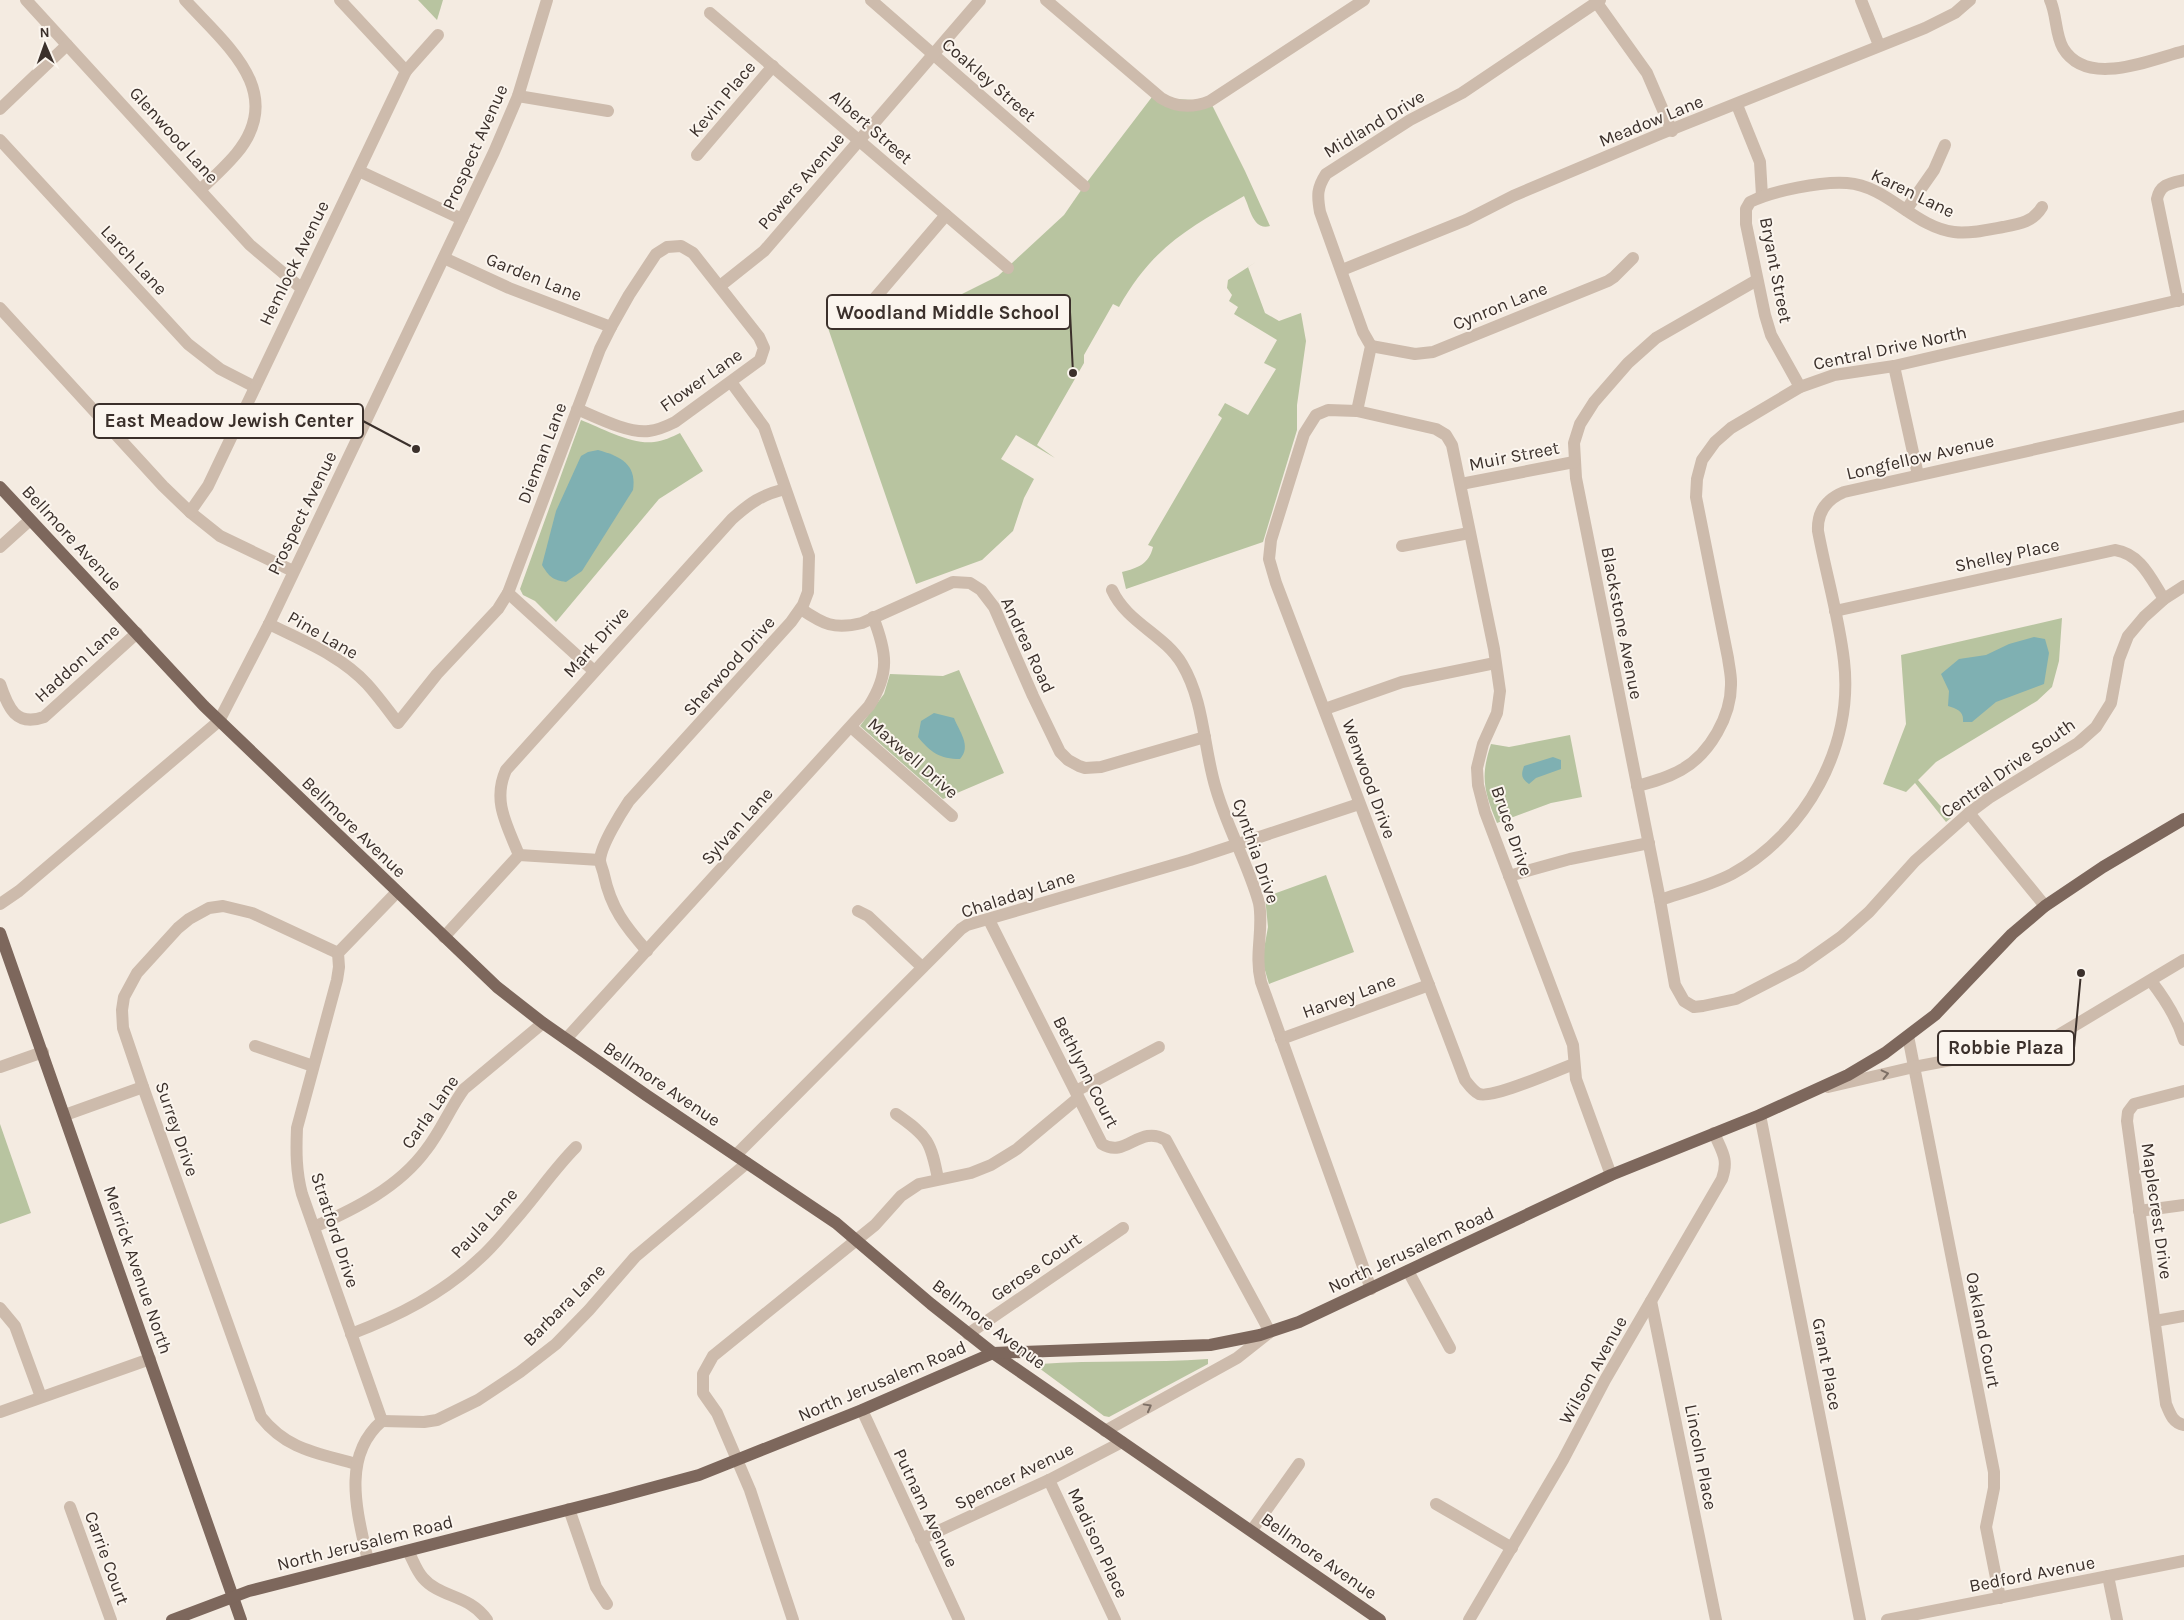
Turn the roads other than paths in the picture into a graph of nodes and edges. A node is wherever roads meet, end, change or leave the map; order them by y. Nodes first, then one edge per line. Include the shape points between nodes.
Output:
1 (26, 0) edge
2 (185, 0) edge
3 (340, 0) edge
4 (547, 0) edge
5 (871, 0) edge
6 (980, 0) edge
7 (1046, 0) edge
8 (1364, 0) edge
9 (1861, 0) edge
10 (1970, 0) edge
11 (2050, 0) edge
12 (1598, 1) edge
13 (710, 13) dead end
14 (438, 35) dead end
15 (67, 45) junction
16 (1880, 46) junction
17 (2184, 52) edge
18 (934, 54) junction
19 (773, 66) junction
20 (406, 71) junction
21 (518, 96) junction
22 (1737, 105) junction
23 (0, 109) edge
24 (608, 111) dead end
25 (1672, 131) junction
26 (0, 140) edge
27 (859, 140) junction
28 (1945, 145) dead end
29 (697, 156) dead end
30 (359, 171) junction
31 (2184, 180) edge
32 (1084, 186) dead end
33 (201, 189) junction
34 (1762, 196) junction
35 (2042, 207) dead end
36 (1906, 210) junction
37 (946, 215) junction
38 (462, 219) junction
39 (444, 258) junction
40 (1633, 258) dead end
41 (1008, 268) dead end
42 (1342, 270) junction
43 (1757, 280) junction
44 (720, 286) junction
45 (301, 288) junction
46 (2181, 300) edge
47 (0, 308) edge
48 (857, 320) dead end
49 (610, 327) junction
50 (1372, 346) junction
51 (1894, 366) junction
52 (731, 382) junction
53 (255, 387) junction
54 (1800, 387) junction
55 (577, 409) junction
56 (1357, 411) junction
57 (2184, 416) edge
58 (1574, 462) junction
59 (1918, 475) junction
60 (1461, 484) junction
61 (0, 487) edge
62 (785, 489) junction
63 (190, 512) junction
64 (30, 520) junction
65 (1469, 533) junction
66 (1402, 546) dead end
67 (0, 547) edge
68 (293, 571) junction
69 (2184, 586) edge
70 (1112, 590) dead end
71 (508, 593) junction
72 (2164, 599) junction
73 (801, 609) junction
74 (1835, 611) junction
75 (873, 617) junction
76 (269, 624) junction
77 (137, 633) junction
78 (1495, 663) junction
79 (594, 671) junction
80 (0, 684) edge
81 (1325, 709) junction
82 (219, 721) junction
83 (398, 723) joint
84 (850, 727) junction
85 (1205, 737) junction
86 (1637, 786) junction
87 (1360, 804) junction
88 (1969, 813) junction
89 (952, 816) dead end
90 (2184, 819) edge
91 (1649, 843) junction
92 (1237, 845) junction
93 (518, 855) junction
94 (600, 860) junction
95 (1509, 876) junction
96 (397, 892) junction
97 (1660, 900) junction
98 (0, 904) edge
99 (2045, 906) junction
100 (858, 911) dead end
101 (989, 920) junction
102 (0, 933) edge
103 (444, 937) junction
104 (647, 951) junction
105 (338, 953) junction
106 (2184, 960) edge
107 (922, 967) junction
108 (2151, 981) junction
109 (1429, 985) junction
110 (1736, 999) joint
111 (543, 1023) junction
112 (1908, 1036) junction
113 (566, 1039) junction
114 (1281, 1039) junction
115 (2184, 1040) edge
116 (255, 1046) dead end
117 (1159, 1047) dead end
118 (43, 1052) junction
119 (1574, 1064) junction
120 (313, 1066) junction
121 (0, 1068) edge
122 (1914, 1068) junction
123 (143, 1087) junction
124 (1821, 1089) junction
125 (2184, 1091) edge
126 (1077, 1094) junction
127 (896, 1114) dead end
128 (65, 1115) junction
129 (1760, 1115) junction
130 (1714, 1134) junction
131 (576, 1147) dead end
132 (741, 1159) junction
133 (1611, 1175) junction
134 (938, 1179) junction
135 (2184, 1205) edge
136 (2139, 1211) junction
137 (314, 1227) junction
138 (1122, 1228) dead end
139 (856, 1240) junction
140 (1408, 1271) junction
141 (1371, 1289) junction
142 (1651, 1301) junction
143 (0, 1308) edge
144 (2184, 1316) edge
145 (2155, 1321) junction
146 (1270, 1332) junction
147 (351, 1334) junction
148 (968, 1334) junction
149 (1450, 1348) dead end
150 (993, 1353) junction
151 (150, 1359) junction
152 (41, 1398) junction
153 (862, 1410) junction
154 (0, 1412) edge
155 (382, 1421) junction
156 (2184, 1426) edge
157 (1106, 1431) junction
158 (1122, 1442) junction
159 (737, 1459) junction
160 (356, 1464) junction
161 (1299, 1464) dead end
162 (1049, 1480) junction
163 (1436, 1504) dead end
164 (70, 1507) dead end
165 (569, 1509) junction
166 (1252, 1530) junction
167 (921, 1539) junction
168 (1512, 1548) junction
169 (408, 1551) junction
170 (368, 1561) junction
171 (2184, 1562) edge
172 (2108, 1576) junction
173 (232, 1596) junction
174 (2000, 1598) junction
175 (606, 1604) dead end
176 (111, 1620) edge
177 (172, 1620) edge
178 (241, 1620) edge
179 (487, 1620) edge
180 (793, 1620) edge
181 (959, 1620) edge
182 (1115, 1620) edge
183 (1380, 1620) edge
184 (1469, 1620) edge
185 (1716, 1620) edge
186 (1860, 1620) edge
187 (1887, 1620) edge
188 (2117, 1620) edge

1 - 15 street, Glenwood Lane
2 - 33 street via 240,60 254,86 256,100 255,115 246,140
3 - 20 street
4 - 21 street, Prospect Avenue
5 - 18 street, Coakley Street
6 - 18 street, Powers Avenue
7 - 8 street via 1167,102 1180,106 1197,106 1217,96
9 - 16 street
10 - 16 street, Meadow Lane via 1955,13
11 - 17 street via 2064,49 2074,61 2090,69 2110,70
12 - 25 street via 1647,73
12 - 42 street, Midland Drive via 1462,93 1410,120 1326,174 1318,186 1320,212
13 - 19 street, Albert Street
14 - 20 street, Hemlock Avenue
15 - 23 street
15 - 33 street, Glenwood Lane
16 - 22 street, Meadow Lane
18 - 27 street, Powers Avenue
18 - 32 street, Coakley Street
19 - 27 street, Albert Street
19 - 29 street, Kevin Place
20 - 30 street, Hemlock Avenue
21 - 24 street
21 - 38 street, Prospect Avenue
22 - 25 street, Meadow Lane
22 - 34 street, Bryant Street via 1760,162
25 - 42 street, Meadow Lane
26 - 53 street, Larch Lane via 188,344 220,370
27 - 37 street, Albert Street
27 - 44 street, Powers Avenue via 764,251
28 - 36 street via 1934,170
30 - 38 street
30 - 45 street, Hemlock Avenue
31 - 46 street via 2164,186 2157,199
33 - 45 street, Glenwood Lane via 250,245
34 - 36 street, Karen Lane via 1848,183 1870,189
34 - 43 street, Bryant Street via 1750,202 1746,209
35 - 36 street, Karen Lane via 2034,218 2022,223 1966,232 1930,225
37 - 41 street, Albert Street
37 - 48 street
38 - 39 street, Prospect Avenue
39 - 49 street, Garden Lane via 509,288
39 - 68 street, Prospect Avenue
40 - 50 street, Cynron Lane via 1608,281 1433,352 1415,354
42 - 50 street, Midland Drive via 1363,332
43 - 54 street, Bryant Street via 1771,335
43 - 58 street, Blackstone Avenue via 1637,353 1584,416 1574,443
44 - 49 street, Dieman Lane via 693,252 681,246 667,247 656,254
44 - 52 street, Flower Lane via 764,348 760,360
45 - 53 street, Hemlock Avenue
46 - 51 street, Central Drive North
47 - 63 street
49 - 55 street, Dieman Lane
50 - 56 street
51 - 54 street, Central Drive North via 1834,375
51 - 59 street
52 - 55 street, Flower Lane via 675,422 650,432 626,428
52 - 62 street, Sherwood Drive via 764,427
53 - 63 street, Hemlock Avenue via 208,486
54 - 86 street, Central Drive North via 1731,428 1702,460 1696,497 1728,658 1729,699 1720,728 1700,755 1681,770
55 - 71 street, Dieman Lane
56 - 60 street, Bruce Drive via 1446,435 1452,444
56 - 81 street, Wenwood Drive via 1328,410 1316,415 1310,423 1270,548 1269,559 1276,582
57 - 59 street, Longfellow Avenue
58 - 60 street, Muir Street
58 - 86 street, Blackstone Avenue
59 - 74 street, Longfellow Avenue via 1844,492 1825,504 1819,517 1818,531
60 - 65 street, Bruce Drive
61 - 64 main road, Bellmore Avenue
62 - 73 street, Sherwood Drive via 808,556 808,592
62 - 79 street, Mark Drive via 750,502 732,519
63 - 68 street via 220,536
64 - 67 street
64 - 77 main road, Bellmore Avenue
65 - 66 street
65 - 78 street, Bruce Drive
68 - 76 street, Prospect Avenue
69 - 72 street, Central Drive South
70 - 85 street, Cynthia Drive via 1125,610 1165,644 1182,664 1199,704
71 - 79 street
71 - 83 street, Dieman Lane via 498,609 437,674
72 - 74 street, Shelley Place via 2136,559 2115,550
72 - 88 street, Central Drive South via 2128,636 2119,659 2111,703 2096,727 2078,743
73 - 75 street, Andrea Road via 827,625 849,626
73 - 94 street, Sherwood Drive via 784,632 629,801 613,826
74 - 97 street, Longfellow Avenue via 1844,662 1842,721 1833,754 1810,802 1782,835 1748,864 1713,882
75 - 84 street, Sylvan Lane via 884,651 883,676 869,706
75 - 85 street, Andrea Road via 953,582 970,583 981,590 994,607 1060,752 1079,766 1101,767
76 - 82 street, Prospect Avenue
76 - 83 street, Pine Lane via 349,667
77 - 80 street, Haddon Lane via 44,716 34,720 19,717 11,711
77 - 82 main road, Bellmore Avenue
78 - 81 street via 1402,682
78 - 95 street, Bruce Drive via 1499,702 1479,757 1478,784
79 - 93 street, Mark Drive via 519,753 502,778 500,805
81 - 87 street, Wenwood Drive
82 - 96 main road, Bellmore Avenue
82 - 98 street, Prospect Avenue via 20,891
84 - 89 street, Maxwell Drive
84 - 104 street, Sylvan Lane
85 - 92 street, Cynthia Drive via 1215,788
86 - 91 street, Blackstone Avenue
87 - 92 street, Chaladay Lane
87 - 109 street, Wenwood Drive
88 - 99 street
88 - 110 street, Central Drive South via 1935,842 1841,937 1800,966
90 - 99 main road, North Jerusalem Road
91 - 95 street via 1570,859
91 - 97 street, Blackstone Avenue
92 - 101 street, Chaladay Lane
92 - 114 street, Cynthia Drive via 1259,903 1258,966
93 - 94 street
93 - 103 street
94 - 104 street via 614,907 624,925
95 - 119 street, Bruce Drive via 1572,1046
96 - 103 main road, Bellmore Avenue
96 - 105 street
97 - 110 street, Blackstone Avenue via 1678,994 1694,1007
99 - 112 main road, North Jerusalem Road via 2012,934 1935,1015
100 - 107 street via 868,916
101 - 107 street, Chaladay Lane via 961,929
101 - 126 street, Bethlynn Court
102 - 118 main road, Merrick Avenue North
103 - 111 main road, Bellmore Avenue via 496,987
104 - 113 street, Sylvan Lane
105 - 120 street, Stratford Drive via 337,980
105 - 123 street, Surrey Drive via 238,908 209,908 189,918 137,973 124,997 123,1028
106 - 108 street
107 - 132 street, Chaladay Lane
108 - 115 street via 2180,1026
108 - 122 street via 2041,1043
109 - 114 street, Harvey Lane
109 - 119 street, Wenwood Drive via 1465,1080 1480,1094 1494,1094
111 - 113 main road, Bellmore Avenue
111 - 137 street, Carla Lane via 464,1089 426,1150 408,1170 369,1200
112 - 122 street, Oakland Court
112 - 124 main road, North Jerusalem Road
113 - 132 main road, Bellmore Avenue
114 - 141 street, Cynthia Drive
116 - 120 street
117 - 126 street
118 - 121 street
118 - 128 main road, Merrick Avenue North
119 - 133 street, Bruce Drive via 1584,1105
120 - 137 street, Stratford Drive via 297,1128 296,1150 298,1179
124 -> 122 street
122 - 174 street, Oakland Court via 1994,1472 1994,1488 1986,1522
123 - 128 street
123 - 160 street, Surrey Drive via 261,1417 286,1441
124 - 129 main road, North Jerusalem Road
125 - 136 street, Maplecrest Drive via 2134,1104 2128,1112
126 - 134 street via 1017,1149 971,1173
126 - 146 street, Bethlynn Court via 1102,1144 1109,1148 1119,1148 1146,1135 1157,1135 1166,1140
127 - 134 street via 926,1138
128 - 151 main road, Merrick Avenue North
129 - 130 main road, North Jerusalem Road
129 - 186 street, Grant Place
130 - 133 main road, North Jerusalem Road
130 - 142 street, Wilson Avenue via 1726,1159 1722,1179
131 - 147 street, Paula Lane via 479,1259 420,1303
132 - 139 main road, Bellmore Avenue
132 - 155 street, Barbara Lane via 635,1258 556,1344 520,1372 478,1400 437,1420
133 - 140 main road, North Jerusalem Road
134 - 139 street via 919,1184 901,1196 875,1225
135 - 136 street
136 - 145 street, Maplecrest Drive
137 - 147 street, Stratford Drive
138 - 148 street, Gerose Court
139 - 148 main road, Bellmore Avenue
139 - 159 street via 713,1356 703,1374 703,1393 717,1413
140 - 141 main road, North Jerusalem Road
140 - 149 street
141 - 146 main road, North Jerusalem Road
142 - 168 street, Wilson Avenue
142 - 185 street, Lincoln Place
143 - 152 street via 15,1326
144 - 145 street
145 - 156 street, Maplecrest Drive via 2166,1404 2170,1416
146 - 150 main road, North Jerusalem Road via 1232,1342 1187,1347
157 -> 146 street via 1237,1358
147 - 155 street, Stratford Drive
148 - 150 main road, Bellmore Avenue
150 - 153 main road, North Jerusalem Road
150 - 157 main road, Bellmore Avenue
151 - 152 street
151 - 173 main road, Merrick Avenue North
152 - 154 street
153 - 159 main road, North Jerusalem Road
153 - 167 street, Putnam Avenue
155 - 160 street via 367,1438
157 - 158 main road, Bellmore Avenue
158 - 162 street, Spencer Avenue
158 - 166 main road, Bellmore Avenue
159 - 165 main road, North Jerusalem Road via 699,1475
159 - 180 street
160 - 170 street via 355,1502
161 - 166 street
162 - 167 street, Spencer Avenue
162 - 182 street, Madison Place
163 - 168 street
164 - 176 street, Carrie Court
165 - 169 main road, North Jerusalem Road
165 - 175 street via 596,1587
166 - 183 main road, Bellmore Avenue
167 - 181 street, Putnam Avenue
168 - 184 street, Wilson Avenue
169 - 170 main road, North Jerusalem Road
169 - 179 street via 424,1579 437,1589 474,1606
170 - 173 main road, North Jerusalem Road
171 - 172 street, Bedford Avenue
172 - 174 street, Bedford Avenue
172 - 188 street
173 - 177 main road, North Jerusalem Road
173 - 178 main road, Merrick Avenue North
174 - 187 street, Bedford Avenue

